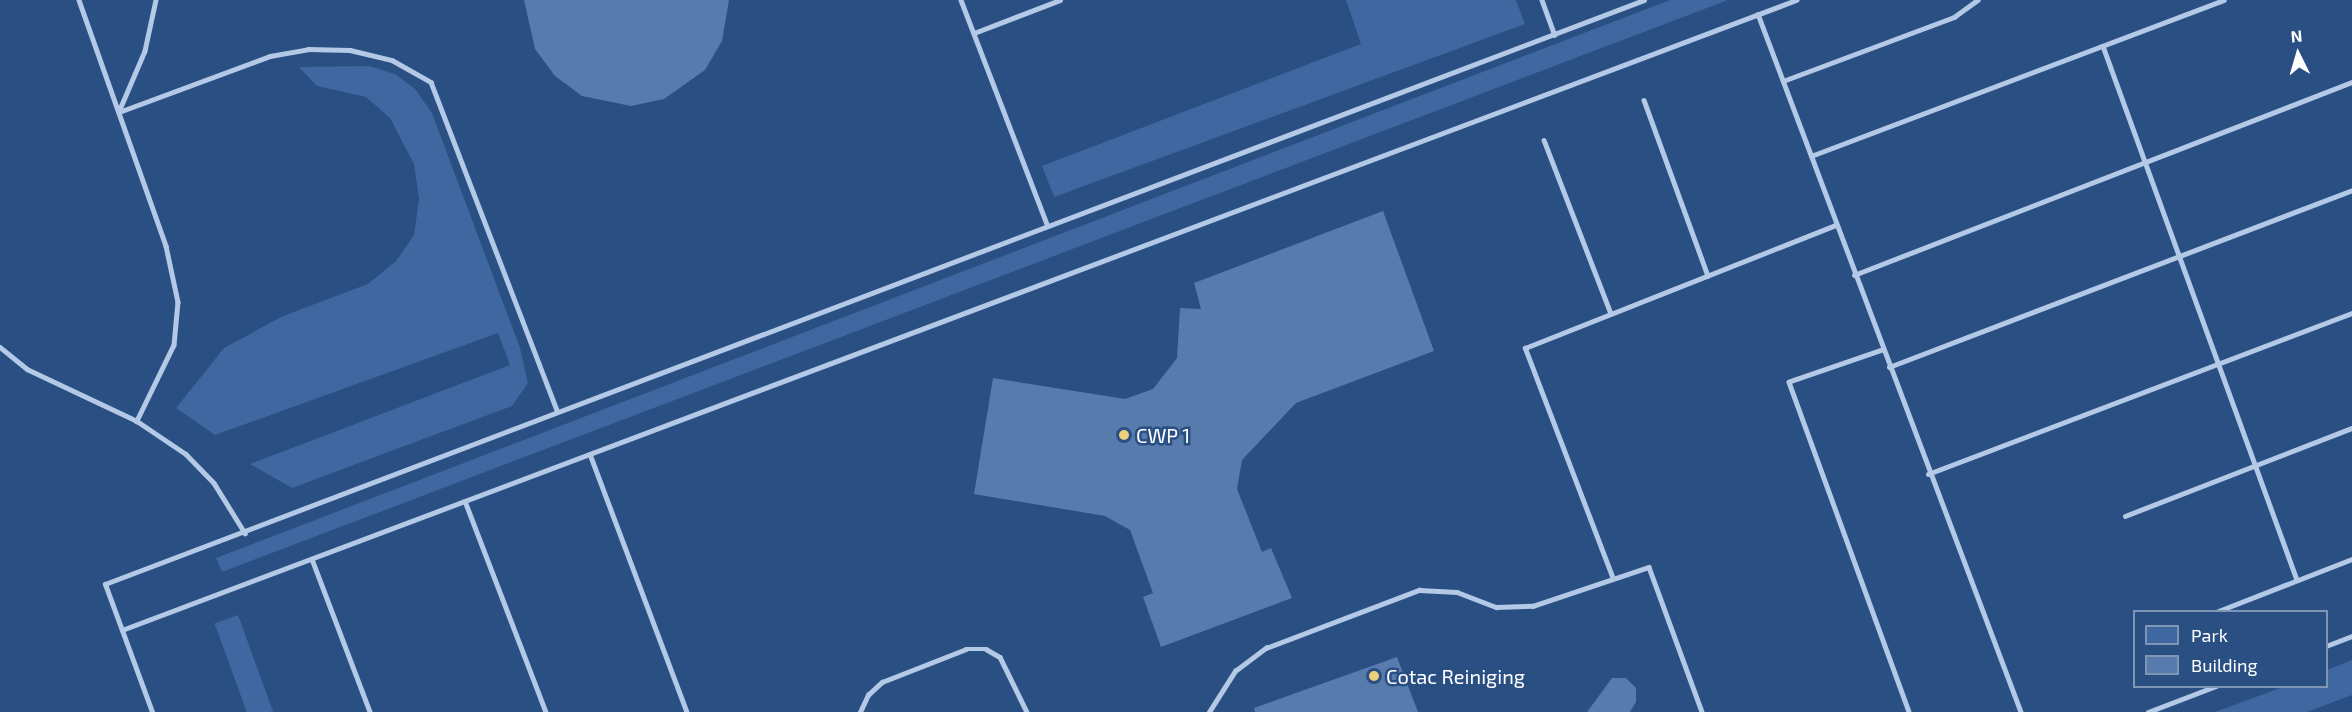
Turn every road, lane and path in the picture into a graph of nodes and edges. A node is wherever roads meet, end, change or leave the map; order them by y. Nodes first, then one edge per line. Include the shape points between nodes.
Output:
1 (79, 0) edge
2 (156, 0) edge
3 (961, 0) edge
4 (1060, 0) edge
5 (1542, 0) edge
6 (1644, 0) edge
7 (1796, 0) edge
8 (1977, 0) edge
9 (2224, 0) edge
10 (1758, 14) junction
11 (974, 33) junction
12 (1555, 35) junction
13 (2103, 46) junction
14 (1783, 81) junction
15 (2352, 82) edge
16 (1644, 100) dead end
17 (119, 112) junction
18 (1544, 140) dead end
19 (1811, 156) junction
20 (2147, 163) junction
21 (2352, 190) edge
22 (1047, 224) junction
23 (1836, 225) junction
24 (2180, 255) junction
25 (1854, 275) junction
26 (1708, 276) junction
27 (2352, 313) edge
28 (1611, 314) junction
29 (0, 347) edge
30 (1882, 350) junction
31 (2219, 364) junction
32 (1888, 367) junction
33 (557, 411) junction
34 (137, 421) junction
35 (2352, 428) edge
36 (590, 454) junction
37 (2256, 465) junction
38 (1928, 474) junction
39 (465, 501) junction
40 (2125, 516) dead end
41 (245, 532) junction
42 (312, 559) junction
43 (2352, 559) edge
44 (1612, 579) junction
45 (2297, 580) junction
46 (2221, 610) edge
47 (122, 630) junction
48 (2352, 636) edge
49 (2328, 645) edge
50 (2213, 688) edge
51 (152, 712) edge
52 (370, 712) edge
53 (546, 712) edge
54 (687, 712) edge
55 (860, 712) edge
56 (1027, 712) edge
57 (1209, 712) edge
58 (1702, 712) edge
59 (1909, 712) edge
60 (2021, 712) edge
61 (2148, 712) edge

1 - 17 lane
2 - 17 lane via 142,60
3 - 11 lane
4 - 11 lane
5 - 12 lane
6 - 12 lane
7 - 10 lane
8 - 14 lane via 1954,17
9 - 13 lane
10 - 14 lane
10 - 36 lane
11 - 22 lane
12 - 22 lane
13 - 19 lane
13 - 20 lane
14 - 19 lane
15 - 20 lane
16 - 26 lane
17 - 33 lane via 270,56 308,49 350,50 392,60 432,82
17 - 34 lane via 166,246 178,302 174,345
18 - 28 lane
19 - 23 lane
20 - 24 lane
20 - 25 lane
21 - 24 lane
22 - 33 lane
23 - 25 lane
23 - 26 lane
24 - 31 lane
24 - 32 lane
25 - 30 lane
26 - 28 lane
27 - 31 lane
28 - 44 lane via 1525,348
29 - 34 lane via 27,369
30 - 32 lane
30 - 59 lane via 1789,382
31 - 37 lane
31 - 38 lane
32 - 38 lane
33 - 41 lane
34 - 41 lane via 186,454 214,483
35 - 37 lane
36 - 39 lane
36 - 54 lane
37 - 40 lane
37 - 45 lane
38 - 60 lane
39 - 42 lane
39 - 53 lane
41 - 47 lane via 105,584
42 - 47 lane
42 - 52 lane
43 - 45 lane
44 - 57 lane via 1533,606 1496,606 1457,592 1419,590 1266,648 1234,671
44 - 58 lane via 1649,567
45 - 46 lane
47 - 51 lane
48 - 49 lane
50 - 61 lane
55 - 56 lane via 868,695 882,682 966,649 986,649 1000,657

